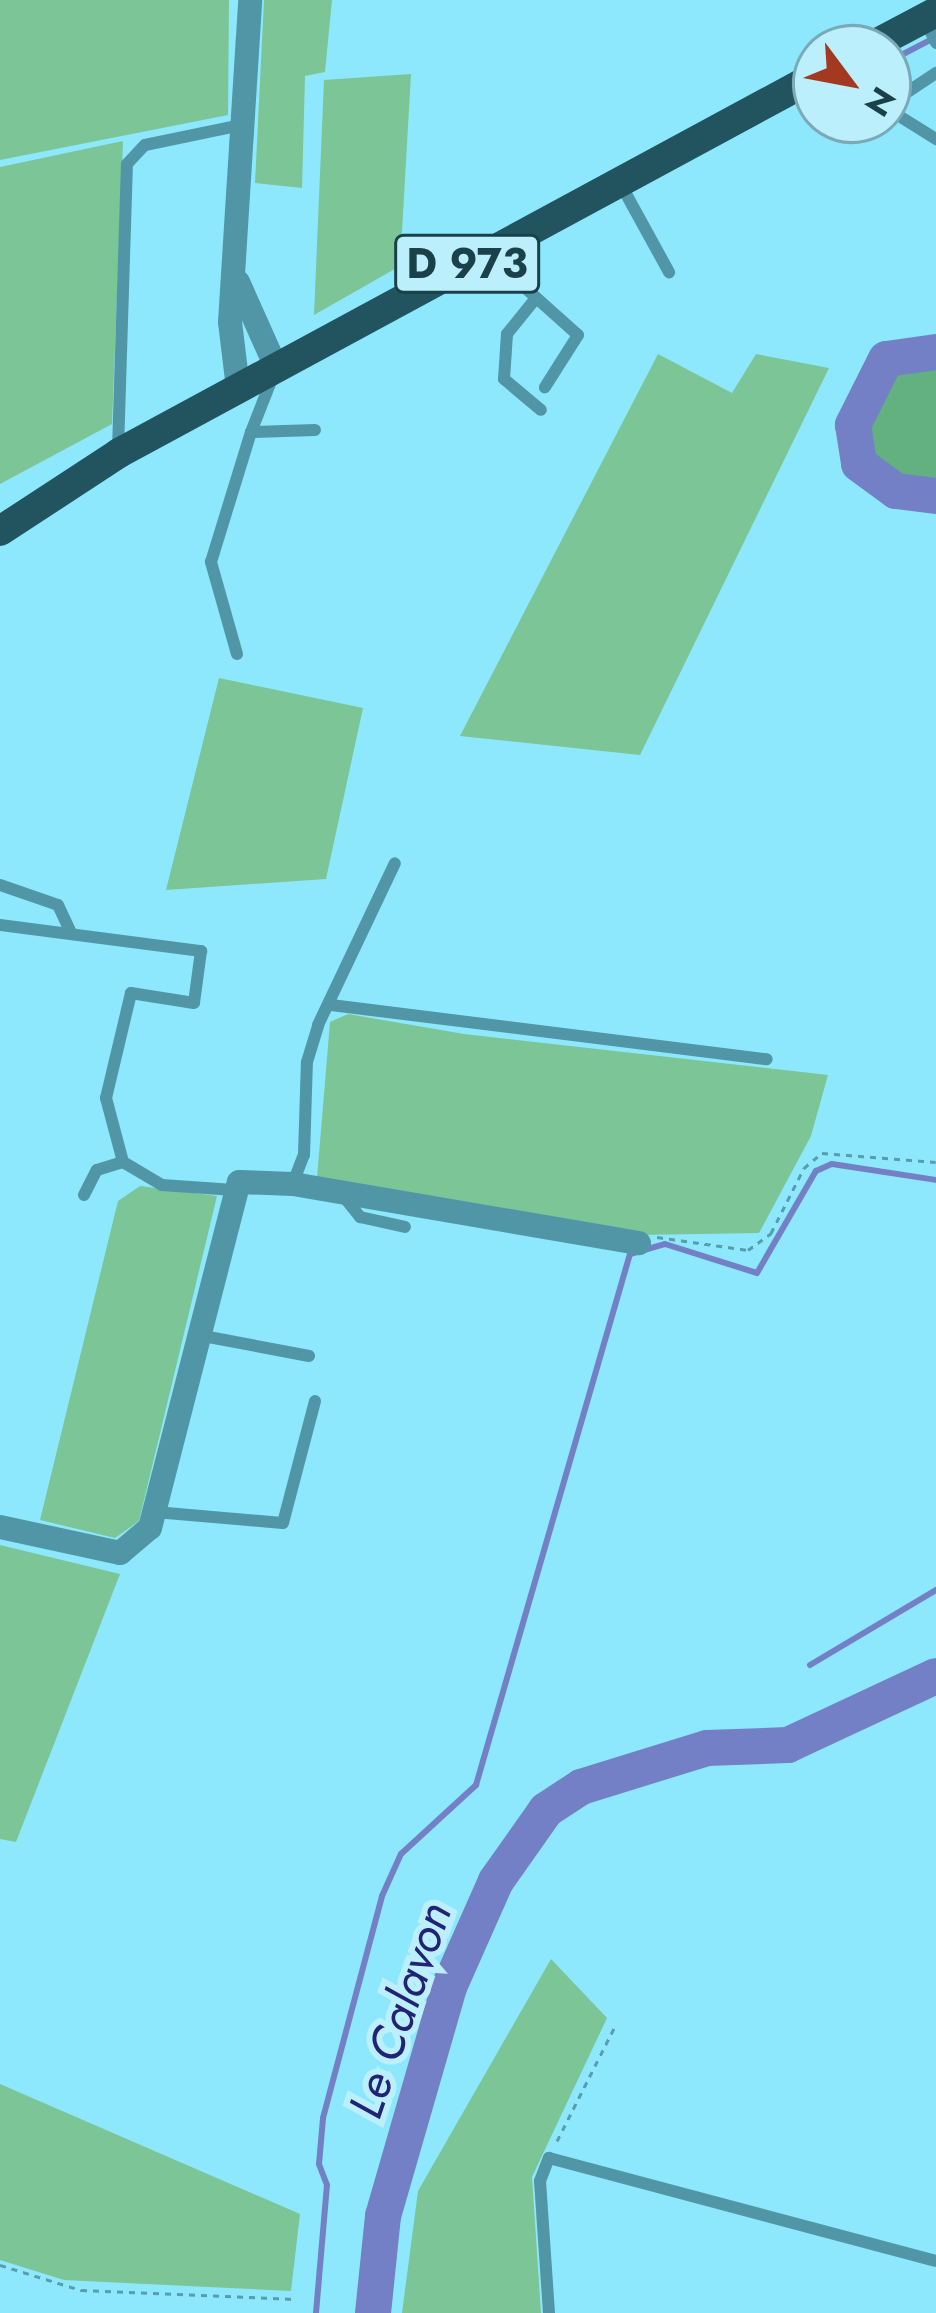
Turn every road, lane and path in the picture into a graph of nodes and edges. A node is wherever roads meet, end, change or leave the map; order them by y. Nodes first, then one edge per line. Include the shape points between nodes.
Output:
1 (250, 0) edge
2 (792, 89) edge
3 (243, 125) junction
4 (620, 182) junction
5 (499, 247) junction
6 (235, 267) junction
7 (669, 272) dead end
8 (536, 298) junction
9 (276, 367) junction
10 (545, 387) dead end
11 (238, 388) junction
12 (541, 410) dead end
13 (315, 430) dead end
14 (250, 432) junction
15 (118, 453) junction
16 (0, 507) edge
17 (0, 531) edge
18 (237, 654) dead end
19 (395, 862) dead end
20 (0, 885) edge
21 (0, 925) edge
22 (70, 931) junction
23 (332, 1005) junction
24 (767, 1059) dead end
25 (123, 1162) junction
26 (936, 1162) edge
27 (293, 1184) junction
28 (234, 1190) junction
29 (340, 1191) junction
30 (84, 1196) dead end
31 (405, 1227) dead end
32 (638, 1243) joint
33 (196, 1335) junction
34 (309, 1356) dead end
35 (315, 1401) dead end
36 (154, 1512) junction
37 (0, 1527) edge
38 (616, 2024) dead end
39 (549, 2158) junction
40 (936, 2261) edge
41 (0, 2265) edge
42 (295, 2300) dead end
43 (549, 2313) edge

1 - 3 street
2 - 4 main road, D 973
3 - 6 street
3 - 15 lane via 145,145 127,164
4 - 5 main road, D 973
4 - 7 lane
5 - 8 lane
5 - 9 main road, D 973
6 - 9 street
6 - 11 street via 230,322
8 - 10 lane via 578,335
8 - 12 lane via 507,334 504,379
9 - 11 main road, D 973
9 - 14 lane
11 - 15 main road, D 973
13 - 14 lane
14 - 18 lane via 211,562
15 - 16 main road, D 973
15 - 17 main road, D 973
19 - 23 lane
20 - 22 lane via 58,905
21 - 22 lane
22 - 25 lane via 201,951 194,1003 131,993 106,1098
23 - 24 lane
23 - 27 lane via 307,1061 310,1106
25 - 28 lane via 161,1185
25 - 30 lane via 97,1170
26 - 32 path via 822,1153 804,1168 771,1233 748,1250 677,1236
27 - 28 street via 239,1182
27 - 29 street
28 - 33 street
29 - 31 lane via 360,1217
29 - 32 street
33 - 34 lane
33 - 36 street
35 - 36 lane via 283,1523
36 - 37 street via 150,1528 120,1553
38 - 39 path
39 - 40 lane
39 - 43 lane via 540,2181
41 - 42 path via 81,2290

